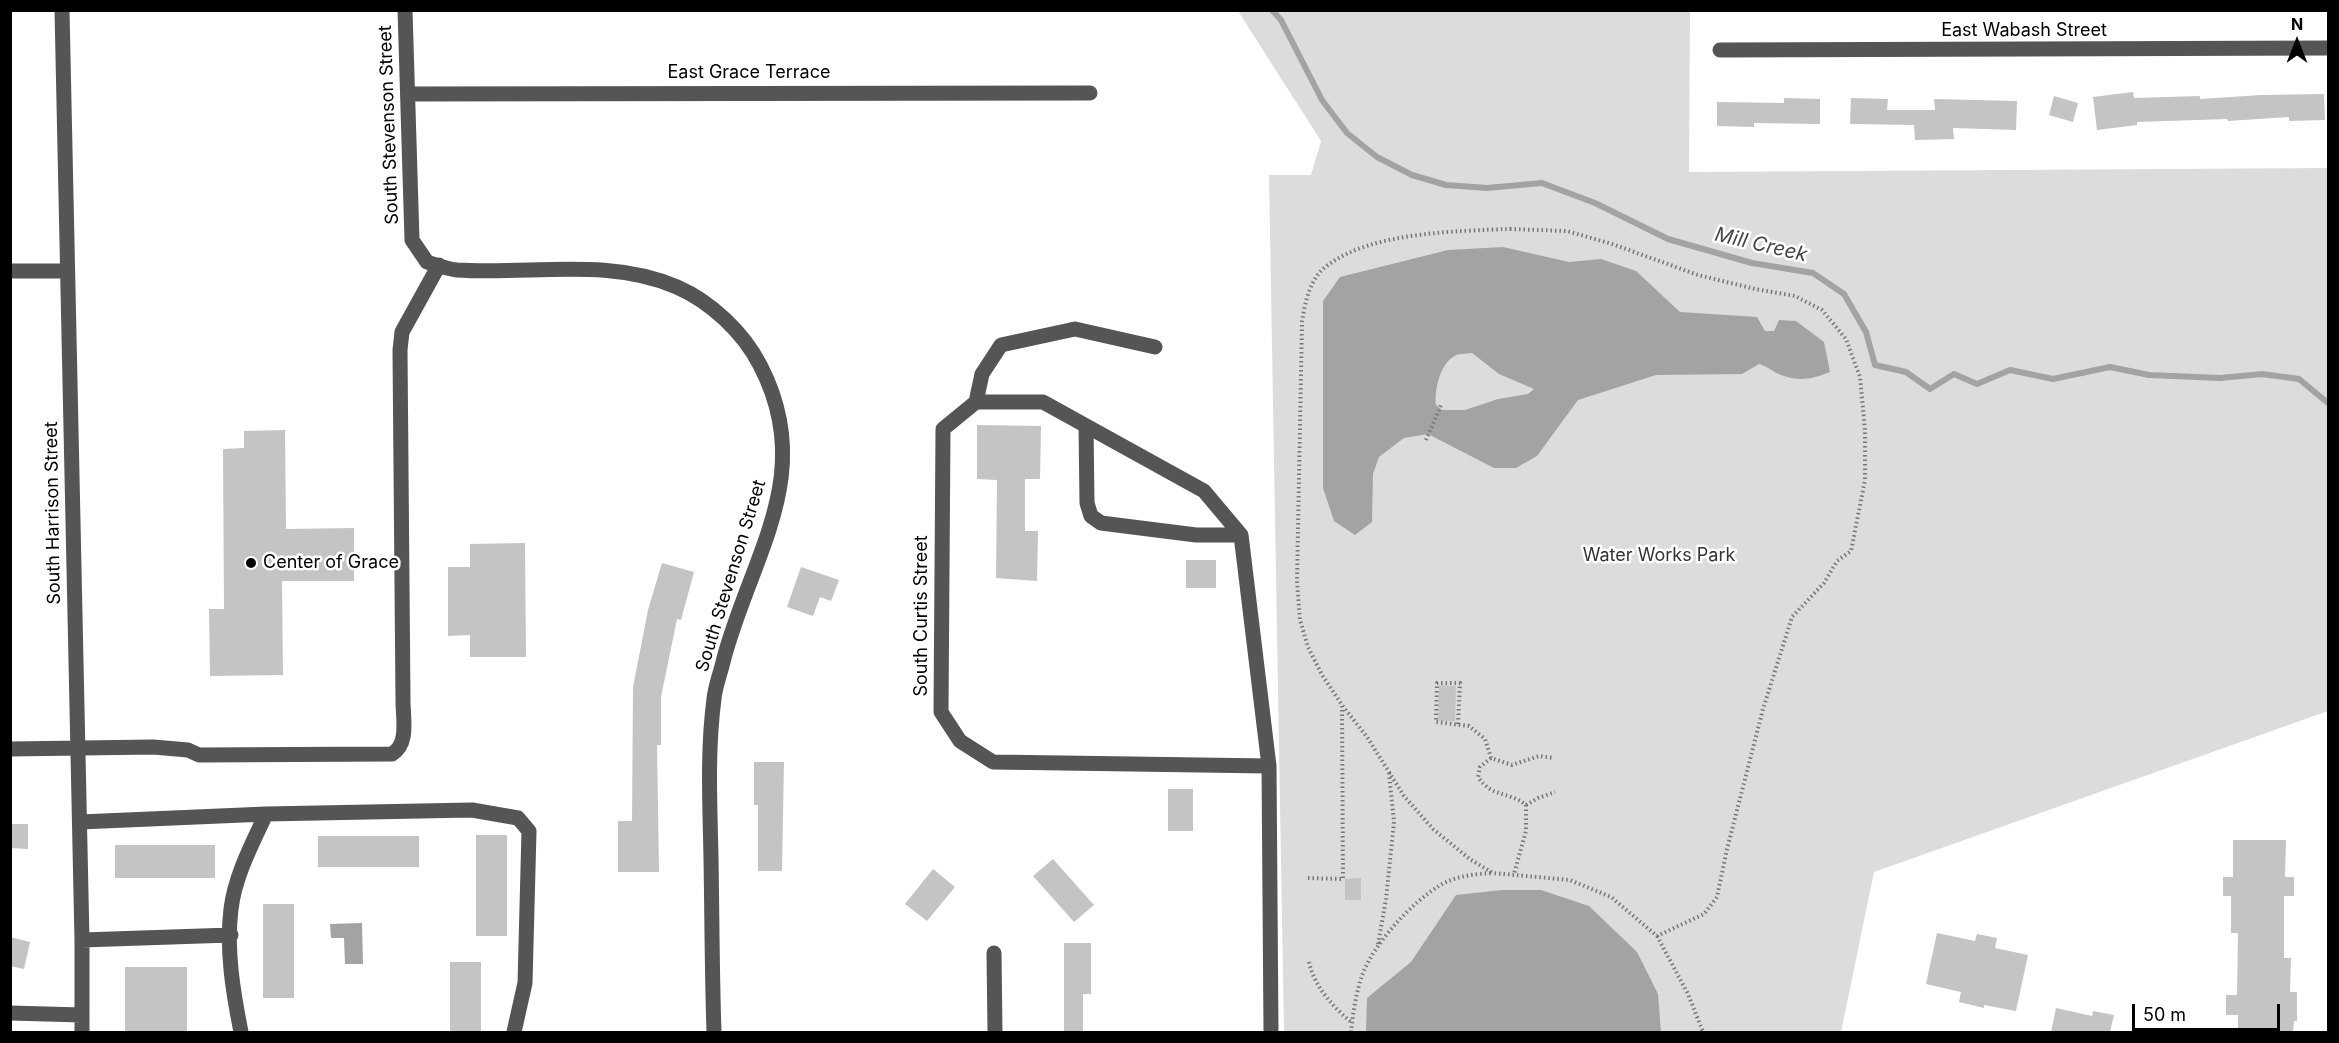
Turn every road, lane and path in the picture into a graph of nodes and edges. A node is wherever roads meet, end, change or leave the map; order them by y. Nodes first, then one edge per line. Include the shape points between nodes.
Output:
1 (62, 10) edge
2 (405, 10) edge
3 (2328, 48) edge
4 (1719, 51) dead end
5 (1090, 93) dead end
6 (408, 94) junction
7 (439, 265) junction
8 (10, 271) edge
9 (67, 271) junction
10 (1155, 346) dead end
11 (976, 402) junction
12 (1441, 405) dead end
13 (1086, 426) junction
14 (1426, 440) dead end
15 (1241, 535) junction
16 (1342, 705) junction
17 (1458, 724) junction
18 (10, 749) edge
19 (77, 749) junction
20 (1491, 758) junction
21 (1554, 758) dead end
22 (1269, 766) junction
23 (1389, 772) junction
24 (1554, 792) dead end
25 (1526, 805) junction
26 (266, 814) junction
27 (80, 822) junction
28 (1493, 873) junction
29 (1514, 874) junction
30 (1308, 878) dead end
31 (231, 935) junction
32 (1657, 936) junction
33 (82, 940) junction
34 (1378, 946) junction
35 (994, 953) dead end
36 (1309, 962) dead end
37 (10, 1013) edge
38 (82, 1015) junction
39 (1352, 1022) junction
40 (82, 1032) edge
41 (241, 1032) edge
42 (514, 1032) edge
43 (714, 1032) edge
44 (995, 1032) edge
45 (1271, 1032) edge
46 (1351, 1032) edge
47 (1703, 1032) edge

1 - 9 street, South Harrison Street
2 - 6 street, South Stevenson Street
3 - 4 street, East Wabash Street
5 - 6 street, East Grace Terrace
6 - 7 street, South Stevenson Street via 412,240 427,262
7 - 19 street via 402,332 400,350 404,701 400,749 392,754 199,755 188,750 153,747
7 - 43 street, South Stevenson Street via 454,270 612,269 646,275 678,288 717,312 755,354 770,385 780,417 782,483 729,638 714,696 709,751
8 - 9 street
9 - 19 street, South Harrison Street
10 - 11 street via 1075,329 1001,345 982,374
11 - 13 street via 1043,402
11 - 22 street, South Curtis Street via 943,429 941,712 960,741 993,762
12 - 14 path
13 - 15 street via 1204,491
13 - 15 street via 1087,503 1091,516 1101,523 1196,535
15 - 22 street
16 - 23 path
16 - 30 path via 1343,879
16 - 32 path via 1308,647 1300,620 1297,581 1302,322 1311,288 1327,265 1363,247 1403,238 1510,229 1567,231 1698,275 1795,296 1822,310 1846,339 1860,377 1865,480 1851,551 1837,561 1824,583 1792,617 1763,709 1718,897 1704,914
17 - 17 path via 1436,722 1437,683 1460,683
17 - 20 path via 1469,726 1485,739
18 - 19 street
19 - 27 street, South Harrison Street
20 - 21 path via 1512,765 1539,756
20 - 25 path via 1480,767 1478,777 1485,788 1516,797
22 - 45 street
23 - 28 path via 1433,829
23 - 34 path via 1394,822
24 - 25 path
25 - 29 path via 1526,831
26 - 27 street
26 - 31 street via 240,874 231,909
26 - 42 street via 472,810 518,818 529,831 525,983
27 - 33 street, South Harrison Street
28 - 29 path
28 - 34 path via 1468,875 1439,886 1413,907
29 - 32 path via 1570,880 1611,897
31 - 33 street
31 - 41 street via 231,984
32 - 47 path
33 - 38 street, South Harrison Street
34 - 39 path via 1363,973
35 - 44 street
36 - 39 path via 1311,974 1335,1008
37 - 38 street
38 - 40 street, South Harrison Street
39 - 46 path

